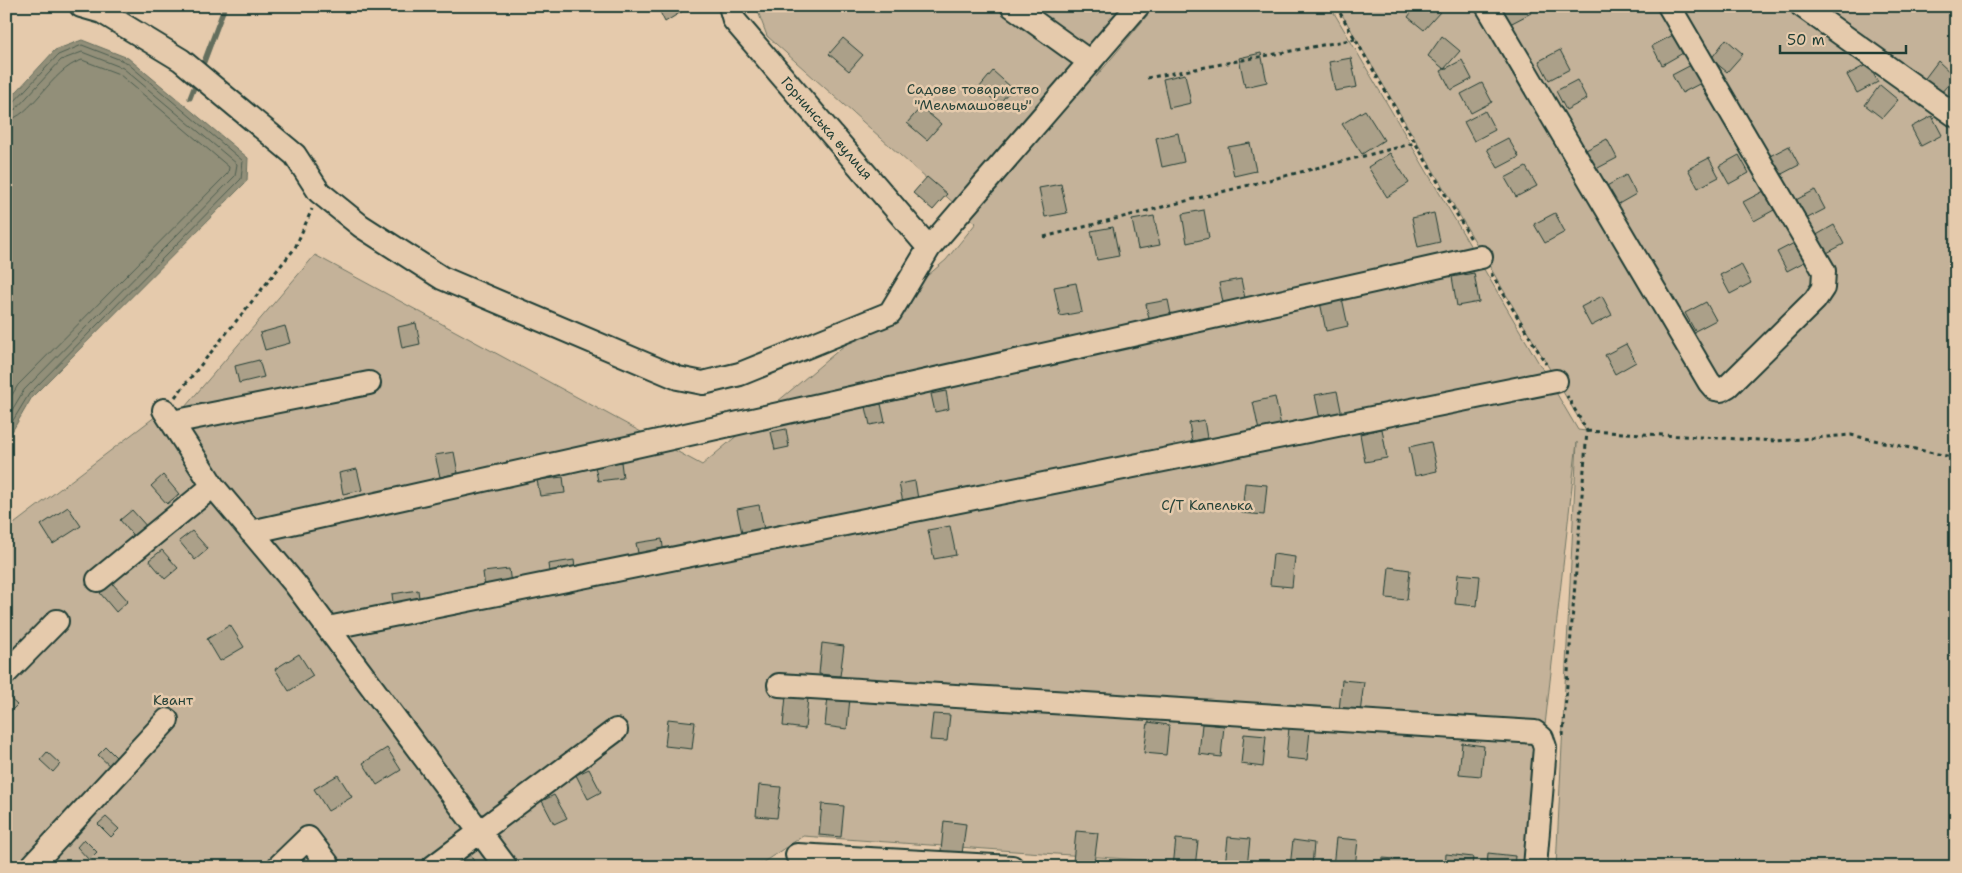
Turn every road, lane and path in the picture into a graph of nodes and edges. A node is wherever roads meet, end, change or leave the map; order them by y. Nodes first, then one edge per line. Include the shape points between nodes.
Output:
1 (81, 6) edge
2 (730, 6) edge
3 (1012, 6) edge
4 (1138, 6) edge
5 (1336, 6) edge
6 (1487, 6) edge
7 (1669, 6) edge
8 (1802, 6) edge
9 (1355, 39) junction
10 (1090, 62) junction
11 (1147, 78) dead end
12 (1956, 116) edge
13 (1415, 143) junction
14 (319, 192) junction
15 (1044, 237) dead end
16 (929, 248) junction
17 (1481, 257) junction
18 (1556, 381) junction
19 (369, 383) dead end
20 (168, 416) junction
21 (1587, 432) junction
22 (1956, 458) edge
23 (213, 486) junction
24 (252, 532) junction
25 (98, 580) dead end
26 (56, 621) dead end
27 (328, 628) junction
28 (6, 672) edge
29 (779, 685) dead end
30 (167, 720) dead end
31 (616, 730) dead end
32 (1562, 738) dead end
33 (480, 832) junction
34 (797, 855) dead end
35 (31, 867) edge
36 (278, 867) edge
37 (330, 867) edge
38 (432, 867) edge
39 (506, 867) edge
40 (1012, 867) edge
41 (1535, 867) edge

1 - 14 street via 102,12 181,60 295,154
2 - 16 street, Горнинська вулиця via 734,20
3 - 10 street
4 - 10 street
5 - 9 path
6 - 7 street via 1709,382 1714,389 1720,390 1728,386 1815,300 1823,288 1824,272
8 - 12 street
9 - 11 path
9 - 13 path
10 - 16 street
13 - 15 path
13 - 17 path
14 - 16 street via 361,226 442,278 678,378 703,383 740,374 890,313
14 - 20 path via 295,248
17 - 18 path
17 - 24 street
18 - 21 path
18 - 27 street
19 - 20 street
20 - 23 street
21 - 22 path via 1777,441 1851,435
21 - 32 path
23 - 24 street
23 - 25 street
24 - 27 street
26 - 28 street
27 - 33 street
29 - 41 street via 1535,732 1545,747
30 - 35 street
31 - 33 street
33 - 38 street
33 - 39 street
34 - 40 street
36 - 37 street via 308,838

